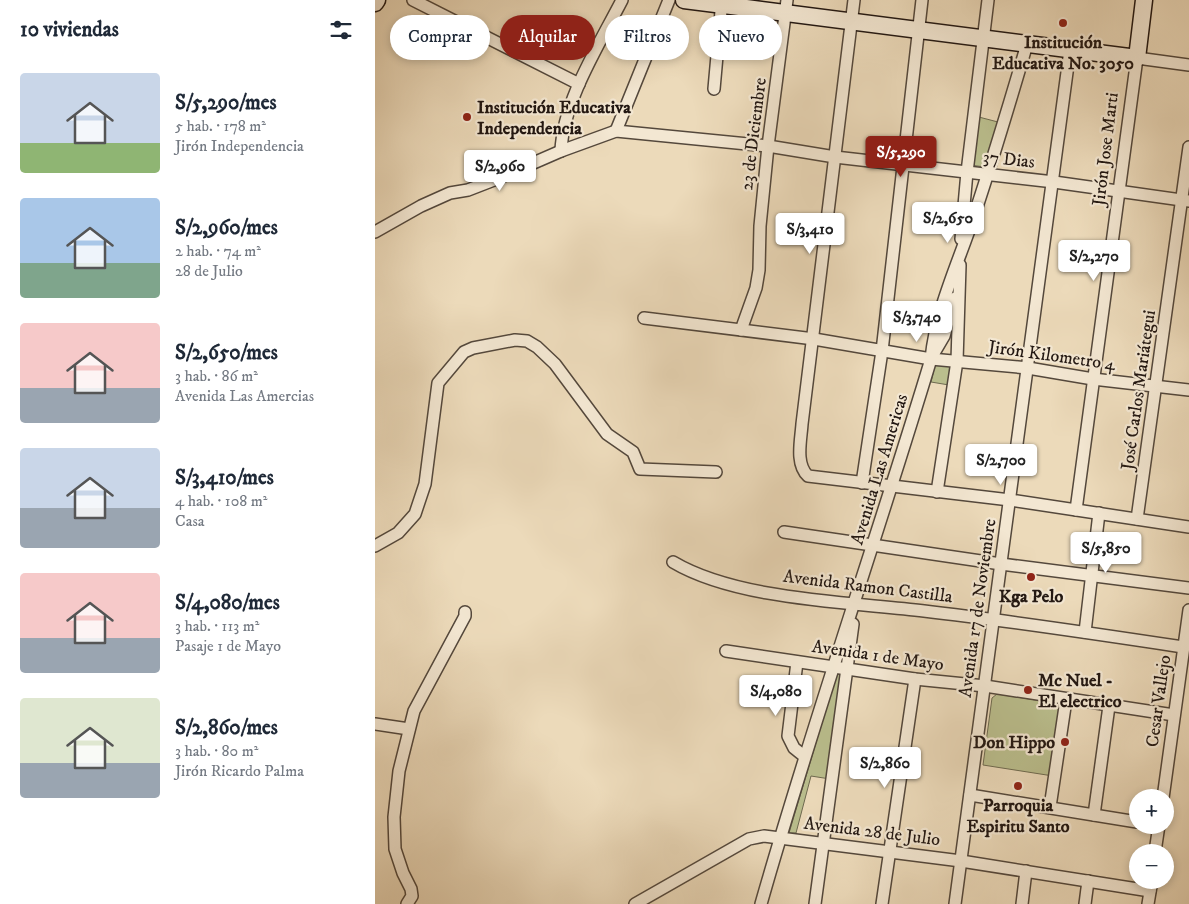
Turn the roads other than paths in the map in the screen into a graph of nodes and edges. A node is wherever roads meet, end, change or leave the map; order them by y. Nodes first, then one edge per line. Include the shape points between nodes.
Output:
1 (413, 0) edge
2 (622, 0) edge
3 (669, 0) edge
4 (685, 0) edge
5 (854, 0) edge
6 (922, 0) edge
7 (988, 0) edge
8 (1144, 0) edge
9 (722, 3) edge
10 (786, 7) edge
11 (852, 22) junction
12 (918, 31) junction
13 (983, 39) junction
14 (1027, 44) junction
15 (1070, 50) junction
16 (1137, 58) junction
17 (1189, 65) edge
18 (579, 84) junction
19 (714, 89) dead end
20 (617, 131) junction
21 (768, 146) junction
22 (1189, 147) edge
23 (561, 151) junction
24 (835, 157) junction
25 (902, 165) junction
26 (967, 172) junction
27 (988, 175) junction
28 (1054, 182) junction
29 (1120, 192) junction
30 (1186, 201) edge
31 (375, 232) edge
32 (960, 257) junction
33 (644, 318) dead end
34 (741, 330) junction
35 (814, 339) junction
36 (882, 351) junction
37 (931, 359) junction
38 (957, 361) junction
39 (1028, 368) junction
40 (1093, 379) junction
41 (1156, 387) junction
42 (1189, 390) edge
43 (716, 472) dead end
44 (862, 483) junction
45 (892, 487) junction
46 (937, 492) junction
47 (1010, 500) junction
48 (1076, 510) junction
49 (1099, 513) junction
50 (1137, 519) junction
51 (1189, 526) edge
52 (784, 532) dead end
53 (874, 545) junction
54 (375, 546) edge
55 (673, 562) dead end
56 (1001, 564) junction
57 (1092, 575) junction
58 (1189, 588) edge
59 (855, 603) junction
60 (1189, 610) edge
61 (465, 612) dead end
62 (994, 619) junction
63 (1085, 632) junction
64 (1183, 648) junction
65 (726, 651) dead end
66 (797, 662) junction
67 (833, 665) junction
68 (847, 667) junction
69 (915, 679) junction
70 (985, 686) junction
71 (1066, 700) junction
72 (1109, 706) junction
73 (1174, 715) junction
74 (375, 724) edge
75 (409, 729) junction
76 (804, 756) junction
77 (1164, 789) edge
78 (969, 795) junction
79 (1050, 807) junction
80 (1094, 815) junction
81 (1129, 821) edge
82 (780, 837) junction
83 (823, 843) junction
84 (890, 851) junction
85 (961, 861) junction
86 (1026, 871) junction
87 (1088, 881) junction
88 (1129, 884) edge
89 (1150, 889) edge
90 (407, 904) edge
91 (635, 904) edge
92 (761, 904) edge
93 (815, 904) edge
94 (882, 904) edge
95 (955, 904) edge
96 (1022, 904) edge
97 (1085, 904) edge
98 (1148, 904) edge

1 - 18 street
2 - 18 street
3 - 20 street
4 - 9 street
5 - 11 street
6 - 12 street
7 - 13 street
8 - 16 street, Jirón Jose Marti
9 - 10 street
9 - 19 street
10 - 11 street
10 - 21 street, 23 de Diciembre
11 - 12 street
11 - 24 street
12 - 13 street
12 - 25 street
13 - 14 street
13 - 26 street
14 - 15 street
14 - 27 street, Avenida Las Americas
15 - 16 street
15 - 28 street, Avenida 17 de Noviembre
16 - 17 street
16 - 29 street, Jirón Jose Marti
18 - 23 street via 562,136
20 - 21 street, 37 Dias
20 - 23 street
21 - 24 street, 37 Dias
21 - 34 street, 23 de Diciembre via 759,270
22 - 30 street, José Carlos Mariátegui
23 - 31 street via 499,178 435,200
24 - 25 street, 37 Dias
24 - 35 street
25 - 26 street, 37 Dias
25 - 36 street
26 - 27 street, 37 Dias
26 - 32 street
27 - 28 street, 37 Dias
27 - 32 street, Avenida Las Americas
28 - 29 street, 37 Dias
28 - 39 street, Avenida 17 de Noviembre
29 - 30 street, 37 Dias
29 - 40 street, Jirón Jose Marti
30 - 41 street, José Carlos Mariátegui
32 - 37 street, Avenida Las Americas via 945,293 933,336
32 - 38 street
33 - 34 street, Jirón Kilometro 4
34 - 35 street, Jirón Kilometro 4
35 - 36 street, Jirón Kilometro 4
35 - 44 street via 800,465 808,476
36 - 37 street, Jirón Kilometro 4
36 - 44 street
37 - 38 street, Jirón Kilometro 4
37 - 45 street, Avenida Las Americas
38 - 39 street, Jirón Kilometro 4
38 - 46 street
39 - 40 street, Jirón Kilometro 4
39 - 47 street, Avenida 17 de Noviembre
40 - 41 street, Jirón Kilometro 4
40 - 48 street, Jirón Jose Marti
41 - 42 street, Jirón Kilometro 4
41 - 50 street, José Carlos Mariátegui
43 - 54 street via 640,469 633,452 607,434 555,364 537,347 527,341 515,340 473,348 464,352 438,383 425,484 415,514 398,533
44 - 45 street
45 - 46 street
45 - 53 street, Avenida Las Americas
46 - 47 street
47 - 48 street
47 - 56 street, Avenida 17 de Noviembre
48 - 49 street
49 - 50 street
49 - 57 street
50 - 51 street
52 - 53 street
53 - 56 street
53 - 59 street, Avenida Las Americas
55 - 59 street, Avenida Ramon Castilla via 704,578 748,588
56 - 57 street
56 - 62 street, Avenida 17 de Noviembre
57 - 58 street
57 - 63 street
59 - 62 street, Avenida Ramon Castilla
59 - 67 street, Avenida Las Americas
59 - 68 street
60 - 64 street, Cesar Vallejo
61 - 75 street via 414,711
62 - 63 street, Avenida Ramon Castilla
62 - 70 street, Avenida 17 de Noviembre
63 - 64 street, Avenida Ramon Castilla
64 - 73 street, Cesar Vallejo
65 - 66 street, Avenida 1 de Mayo
66 - 67 street, Avenida 1 de Mayo
66 - 76 street via 788,732 791,744
67 - 68 street, Avenida 1 de Mayo
67 - 76 street, Avenida Las Americas
68 - 69 street, Avenida 1 de Mayo
68 - 83 street
69 - 70 street, Avenida 1 de Mayo
69 - 84 street
70 - 71 street, Avenida 1 de Mayo
70 - 78 street, Avenida 17 de Noviembre
71 - 72 street, Avenida 1 de Mayo
71 - 79 street
72 - 73 street, Avenida 1 de Mayo
72 - 80 street
73 - 77 street, Cesar Vallejo
74 - 75 street
75 - 90 street via 399,770 394,817 395,849 411,889 412,896
76 - 82 street, Avenida Las Americas
78 - 79 street
78 - 85 street, Avenida 17 de Noviembre
79 - 80 street
80 - 81 street
82 - 83 street, Avenida 28 de Julio
82 - 91 street, Avenida 28 de Julio via 749,839
82 - 92 street, Avenida Las Americas
83 - 84 street, Avenida 28 de Julio
83 - 93 street
84 - 85 street, Avenida 28 de Julio
84 - 94 street
85 - 86 street, Avenida 28 de Julio
85 - 95 street, Avenida 17 de Noviembre
86 - 87 street, Avenida 28 de Julio
86 - 96 street
87 - 88 street, Avenida 28 de Julio
87 - 97 street
89 - 98 street

